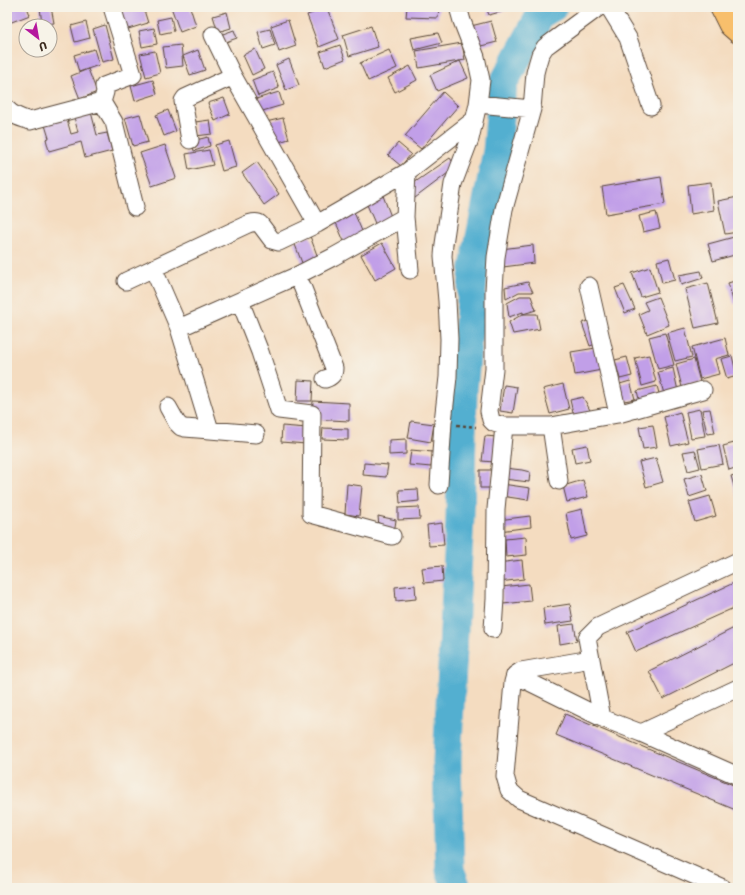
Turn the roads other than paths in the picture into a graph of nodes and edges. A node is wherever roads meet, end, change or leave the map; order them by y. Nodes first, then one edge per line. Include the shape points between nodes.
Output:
1 (112, 7) edge
2 (458, 7) edge
3 (598, 7) edge
4 (609, 7) edge
5 (721, 7) edge
6 (738, 32) edge
7 (213, 35) dead end
8 (233, 76) junction
9 (102, 102) junction
10 (650, 106) dead end
11 (7, 108) edge
12 (528, 109) junction
13 (482, 110) junction
14 (190, 140) dead end
15 (407, 172) junction
16 (135, 207) dead end
17 (405, 217) junction
18 (317, 224) junction
19 (153, 268) junction
20 (410, 270) dead end
21 (296, 276) junction
22 (126, 281) dead end
23 (589, 286) dead end
24 (240, 301) junction
25 (178, 328) junction
26 (326, 379) dead end
27 (702, 390) dead end
28 (168, 406) dead end
29 (618, 414) junction
30 (504, 426) junction
31 (551, 426) junction
32 (210, 430) junction
33 (256, 434) dead end
34 (559, 480) dead end
35 (438, 485) dead end
36 (392, 536) dead end
37 (738, 562) edge
38 (493, 629) dead end
39 (591, 658) junction
40 (515, 675) junction
41 (738, 688) edge
42 (602, 718) junction
43 (641, 733) junction
44 (738, 776) edge
45 (723, 888) edge

1 - 9 street via 133,75 104,86 106,92
2 - 13 street via 476,57 481,80
3 - 12 street via 545,47 535,73
4 - 10 street via 628,38
5 - 6 main road via 730,24
7 - 8 street
8 - 14 street via 182,101
8 - 18 street
9 - 11 street via 30,121 11,114
9 - 16 street via 114,122
12 - 13 street
12 - 30 street via 504,209 496,257 494,369 489,411 494,423
13 - 15 street
13 - 35 street via 453,184 444,244 449,339
15 - 17 street
15 - 18 street
17 - 20 street
17 - 21 street
18 - 19 street via 279,242 272,240 260,224 252,222
19 - 22 street
19 - 25 street
21 - 24 street
21 - 26 street via 334,368 334,373
23 - 29 street
24 - 25 street
24 - 36 street via 279,410 312,414 311,514
25 - 32 street
27 - 29 street
28 - 32 street via 181,427
29 - 31 street
30 - 31 street
30 - 38 street via 496,509
31 - 34 street
32 - 33 street
37 - 39 street via 598,627 587,638
39 - 40 street via 521,671
39 - 42 street
40 - 42 street
40 - 45 street via 505,776 509,790 519,799
41 - 43 street
42 - 43 street
43 - 44 street

